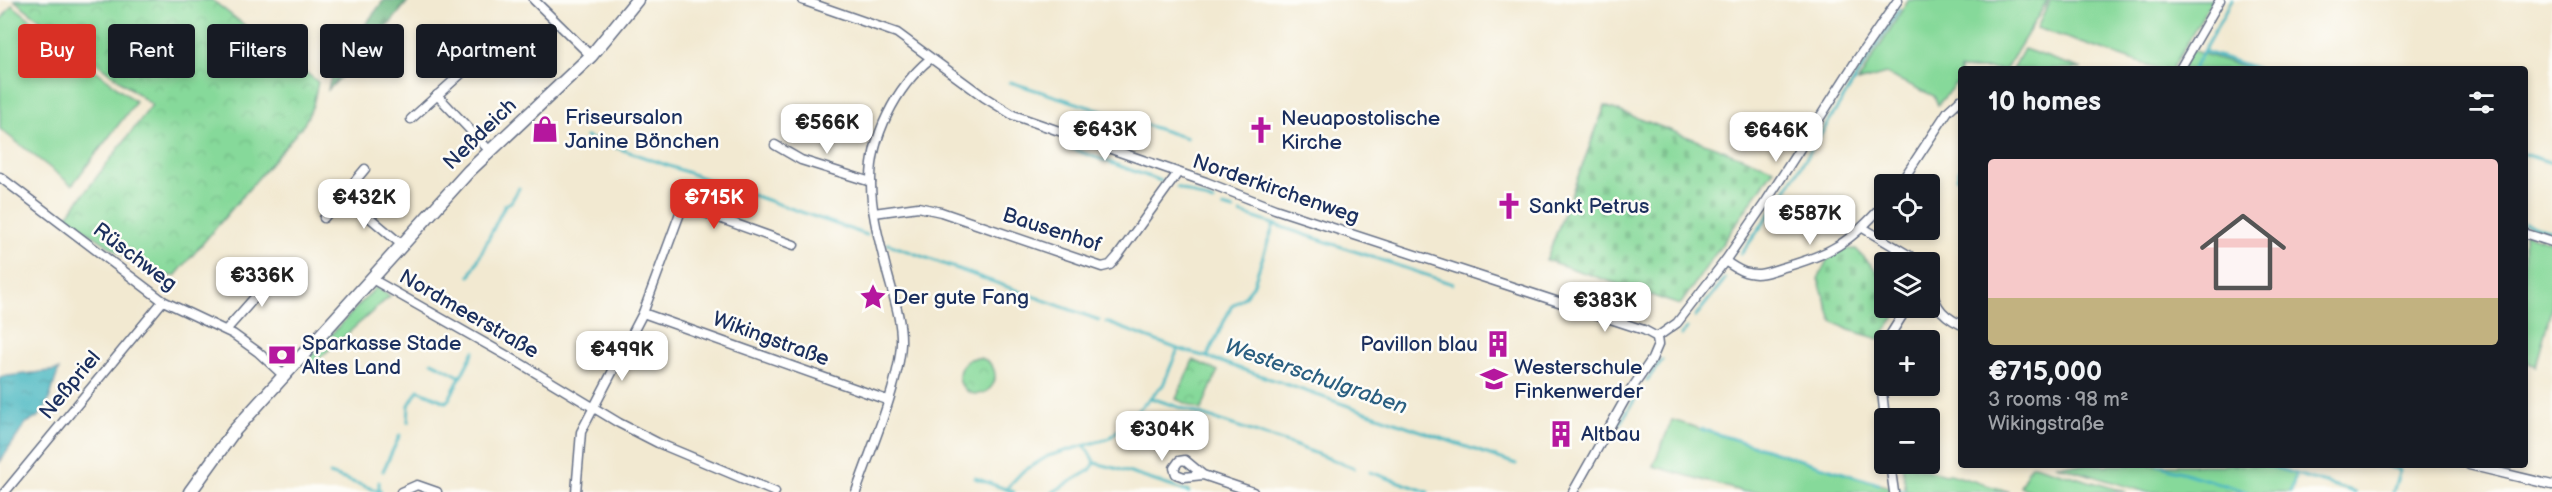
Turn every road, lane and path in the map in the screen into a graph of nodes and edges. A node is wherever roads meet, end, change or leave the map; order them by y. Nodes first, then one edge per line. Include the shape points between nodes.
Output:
1 (534, 0) edge
2 (637, 0) edge
3 (802, 0) edge
4 (1898, 0) edge
5 (2220, 0) edge
6 (591, 56) junction
7 (930, 59) junction
8 (2182, 66) edge
9 (456, 78) edge
10 (437, 95) junction
11 (1958, 101) edge
12 (411, 119) dead end
13 (775, 145) dead end
14 (489, 150) junction
15 (365, 170) dead end
16 (1177, 174) junction
17 (1907, 174) edge
18 (0, 177) edge
19 (871, 182) junction
20 (343, 195) junction
21 (874, 213) junction
22 (1874, 215) edge
23 (324, 218) dead end
24 (1863, 228) junction
25 (2528, 234) edge
26 (2552, 242) edge
27 (402, 244) junction
28 (795, 245) dead end
29 (1903, 252) edge
30 (1725, 261) junction
31 (279, 270) dead end
32 (372, 279) junction
33 (163, 302) junction
34 (1940, 311) edge
35 (643, 313) junction
36 (1958, 323) edge
37 (226, 330) junction
38 (1657, 337) junction
39 (284, 376) junction
40 (887, 400) junction
41 (594, 408) junction
42 (2481, 468) edge
43 (1891, 474) edge
44 (1203, 475) dead end
45 (2552, 485) edge
46 (5, 492) edge
47 (190, 492) edge
48 (401, 492) edge
49 (437, 492) edge
50 (576, 492) edge
51 (775, 492) edge
52 (856, 492) edge
53 (1253, 492) edge
54 (1573, 492) edge
55 (1894, 492) edge

1 - 6 street
2 - 6 street, Neßdeich
3 - 7 street, Norderkirchenweg via 897,33
4 - 30 street
5 - 8 street
6 - 14 street, Neßdeich
7 - 16 street, Norderkirchenweg via 1013,115
7 - 19 street via 893,104 878,142
9 - 10 street
10 - 12 street
10 - 14 street
11 - 17 street
13 - 19 street via 801,160
14 - 27 street, Neßdeich
15 - 20 street
16 - 21 street, Bausenhof via 1117,257 1102,267 941,212 918,207
16 - 38 street, Norderkirchenweg
18 - 33 street, Rüschweg
19 - 21 street
20 - 23 street
20 - 27 street
21 - 40 street via 901,344
22 - 24 street
24 - 29 street
24 - 30 street via 1813,259 1760,274 1740,271
25 - 26 street
27 - 32 street, Neßdeich
28 - 35 street via 683,205
30 - 38 street via 1677,323
31 - 37 street
32 - 39 street, Neßdeich
32 - 41 street, Nordmeerstraße
33 - 37 street, Rüschweg
33 - 46 street, Neßpriel
34 - 36 street
35 - 40 street, Wikingstraße
35 - 41 street
37 - 39 street, Rüschweg
38 - 54 street via 1654,355
39 - 47 street, Neßdeich via 234,431
40 - 52 street
41 - 50 street via 581,432
41 - 51 street, Nordmeerstraße via 658,443
42 - 45 street
43 - 55 street
44 - 53 street
48 - 49 street via 417,485

